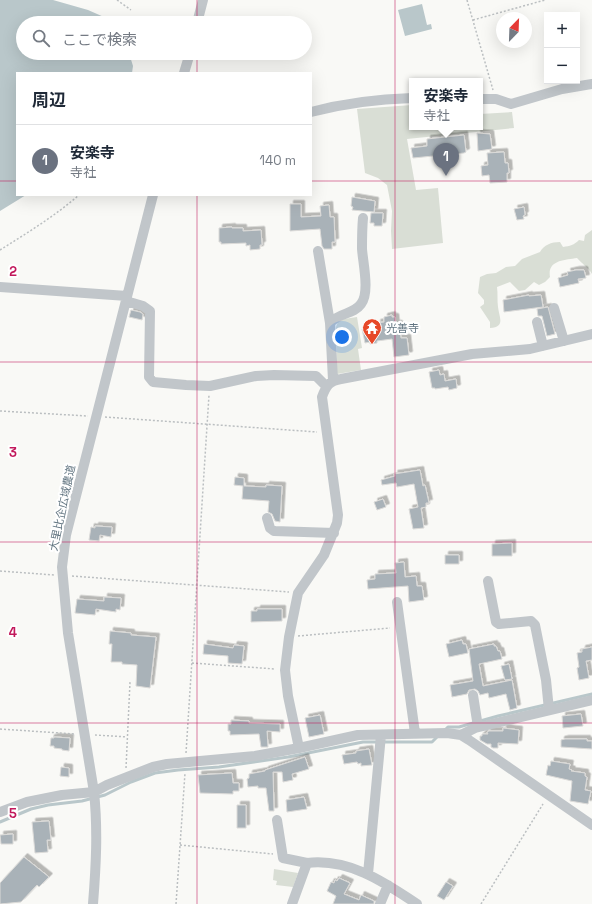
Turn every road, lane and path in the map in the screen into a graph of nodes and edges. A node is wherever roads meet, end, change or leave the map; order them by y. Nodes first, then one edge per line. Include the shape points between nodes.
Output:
1 (117, 0) edge
2 (204, 0) edge
3 (467, 0) edge
4 (546, 0) edge
5 (131, 10) dead end
6 (200, 16) edge
7 (473, 20) junction
8 (188, 60) edge
9 (184, 72) edge
10 (592, 84) edge
11 (409, 98) edge
12 (483, 99) edge
13 (496, 99) junction
14 (312, 112) edge
15 (78, 196) edge
16 (153, 196) edge
17 (363, 218) dead end
18 (0, 250) edge
19 (318, 251) dead end
20 (0, 286) edge
21 (126, 298) junction
22 (554, 308) dead end
23 (538, 322) dead end
24 (330, 323) junction
25 (592, 334) edge
26 (564, 341) junction
27 (543, 346) junction
28 (329, 383) junction
29 (210, 386) junction
30 (0, 411) edge
31 (95, 417) junction
32 (208, 425) junction
33 (327, 433) junction
34 (267, 518) dead end
35 (334, 533) junction
36 (0, 571) edge
37 (62, 575) junction
38 (488, 581) dead end
39 (198, 585) junction
40 (298, 593) junction
41 (397, 602) dead end
42 (400, 627) junction
43 (289, 637) junction
44 (192, 663) junction
45 (285, 670) junction
46 (130, 682) dead end
47 (473, 695) dead end
48 (592, 700) edge
49 (548, 710) junction
50 (478, 727) junction
51 (0, 729) edge
52 (415, 733) junction
53 (85, 735) junction
54 (381, 735) junction
55 (460, 735) junction
56 (127, 737) junction
57 (299, 748) junction
58 (185, 762) junction
59 (126, 778) junction
60 (94, 792) junction
61 (549, 794) junction
62 (0, 812) edge
63 (277, 820) dead end
64 (592, 825) edge
65 (180, 845) junction
66 (282, 856) junction
67 (307, 863) junction
68 (368, 874) junction
69 (388, 885) junction
70 (94, 904) edge
71 (176, 904) edge
72 (292, 904) edge
73 (380, 904) edge
74 (418, 904) edge
75 (481, 904) edge

1 - 5 path
2 - 6 street
3 - 7 path
4 - 7 path
7 - 13 path
8 - 9 street
10 - 13 street via 562,89 511,104
11 - 14 street via 353,102
12 - 13 street
15 - 18 path via 41,224
16 - 21 street, 大里比企広域農道
17 - 24 street via 364,298 362,304 353,311 340,315
19 - 24 street
20 - 21 street
21 - 29 street via 150,312 149,377 153,382
21 - 31 street, 大里比企広域農道
22 - 26 street
23 - 27 street
24 - 28 street
25 - 26 street
26 - 27 street
27 - 28 street via 472,354
28 - 29 street via 316,376 274,375 256,376
28 - 33 street via 322,397
29 - 32 path
30 - 31 path
31 - 32 path
31 - 37 street, 大里比企広域農道 via 66,536
32 - 33 path
32 - 39 path
33 - 35 street via 338,515
34 - 35 street via 270,528 274,531
35 - 40 street via 324,555
36 - 37 path
37 - 39 path
37 - 53 street, 大里比企広域農道 via 68,633
38 - 49 street via 496,622 499,624 531,621 535,625 546,680
39 - 40 path
39 - 44 path
40 - 43 street
41 - 42 street
42 - 43 path
42 - 52 street
43 - 45 street
44 - 45 path
44 - 58 path
45 - 57 street
46 - 56 path
47 - 50 street
48 - 49 street
49 - 50 street
50 - 55 street
51 - 53 path
52 - 54 street
52 - 55 street
53 - 56 path
53 - 60 street, 大里比企広域農道
54 - 57 street via 358,735
54 - 68 street
55 - 61 street
56 - 59 path
57 - 58 street via 225,760
58 - 59 street via 153,767
58 - 65 path
59 - 60 street
60 - 62 street via 62,795
60 - 70 street, 大里比企広域農道 via 97,849
61 - 64 street
61 - 75 path
63 - 66 street
65 - 66 path
65 - 71 path
66 - 67 street
67 - 68 street via 329,863
67 - 72 street
68 - 69 street
69 - 73 street
69 - 74 street

